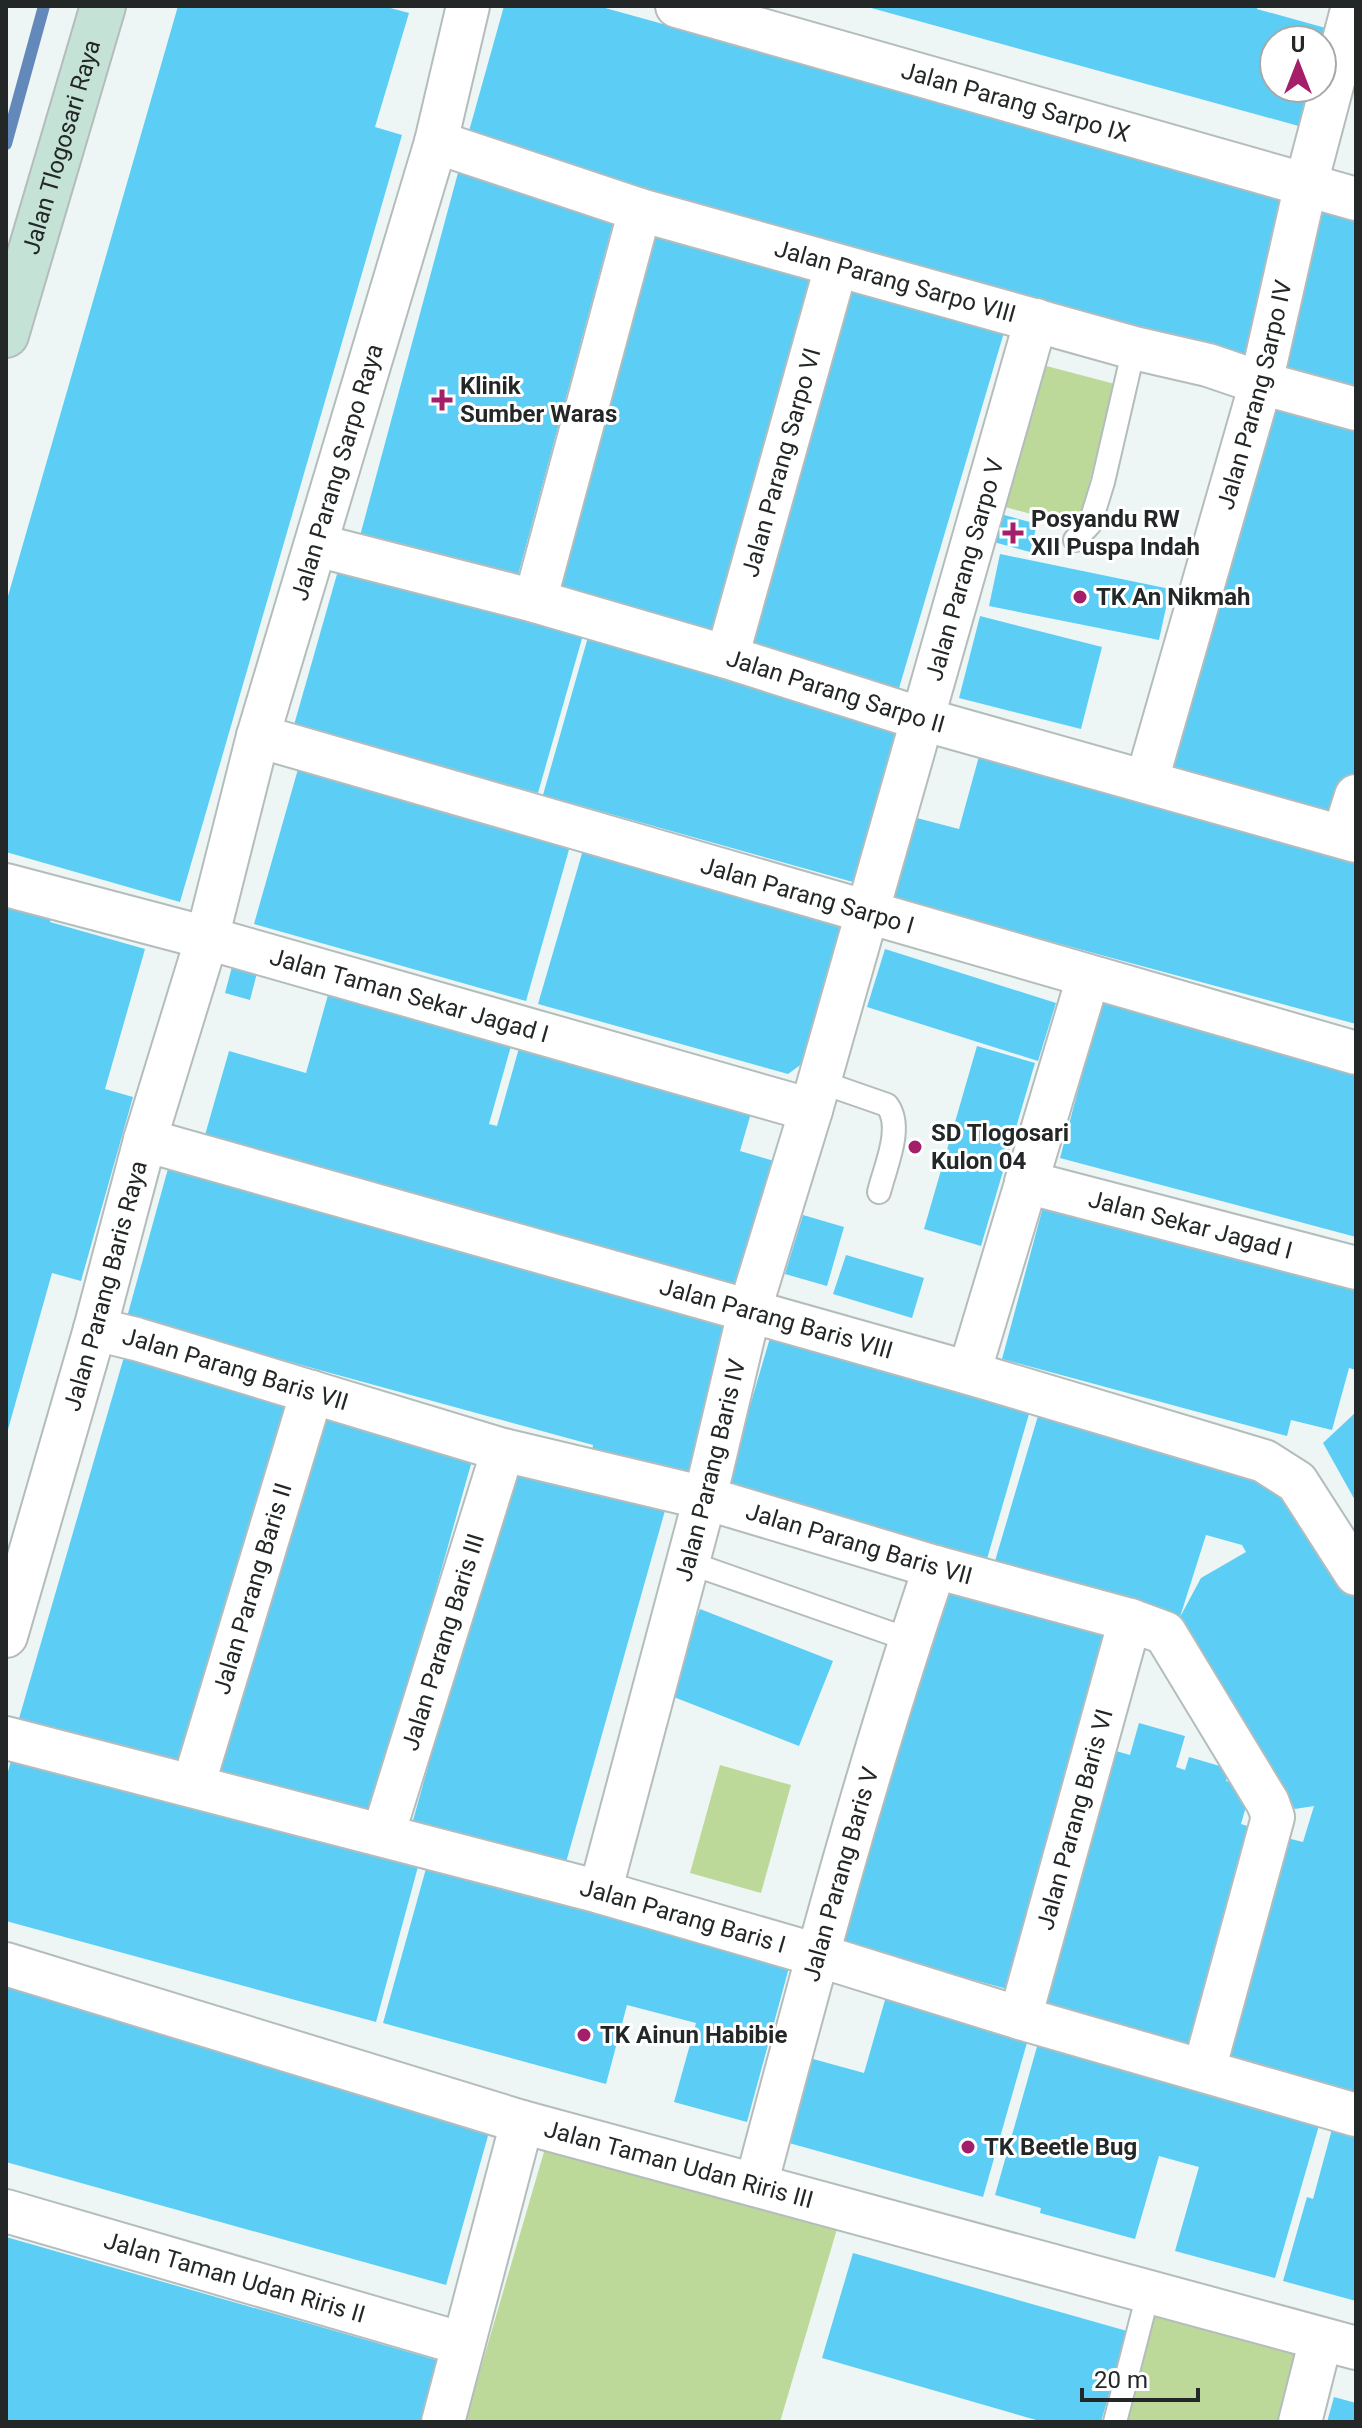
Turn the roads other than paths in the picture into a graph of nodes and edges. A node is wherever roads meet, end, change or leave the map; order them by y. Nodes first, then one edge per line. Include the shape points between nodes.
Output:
1 (103, 6) edge
2 (468, 6) edge
3 (677, 6) edge
4 (1353, 6) edge
5 (436, 142) junction
6 (1306, 184) junction
7 (1356, 199) edge
8 (640, 210) junction
9 (836, 267) junction
10 (1036, 320) junction
11 (6, 335) edge
12 (1134, 348) junction
13 (1261, 383) junction
14 (1356, 409) edge
15 (1075, 540) dead end
16 (316, 545) junction
17 (535, 601) junction
18 (727, 657) junction
19 (922, 719) junction
20 (258, 736) junction
21 (1147, 780) junction
22 (1356, 796) edge
23 (1350, 839) edge
24 (6, 885) edge
25 (867, 911) junction
26 (207, 938) junction
27 (1088, 978) junction
28 (1356, 1053) edge
29 (814, 1095) junction
30 (145, 1140) junction
31 (1026, 1182) junction
32 (879, 1192) dead end
33 (1356, 1268) edge
34 (749, 1312) junction
35 (95, 1329) junction
36 (969, 1373) junction
37 (312, 1392) junction
38 (503, 1450) junction
39 (705, 1498) junction
40 (687, 1562) junction
41 (935, 1567) junction
42 (1356, 1574) edge
43 (1130, 1620) junction
44 (6, 1636) edge
45 (910, 1640) junction
46 (6, 1738) edge
47 (193, 1786) junction
48 (383, 1835) junction
49 (600, 1892) junction
50 (817, 1955) junction
51 (6, 1964) edge
52 (1020, 2018) junction
53 (1204, 2070) junction
54 (1356, 2115) edge
55 (522, 2122) junction
56 (756, 2185) junction
57 (6, 2211) edge
58 (1149, 2290) junction
59 (1339, 2343) edge
60 (463, 2344) junction
61 (443, 2422) edge
62 (1115, 2422) edge
63 (1300, 2422) edge

1 - 11 street, Jalan Tlogosari Raya
2 - 5 street, Jalan Parang Sarpo Raya
3 - 6 street, Jalan Parang Sarpo IX
4 - 6 street, Jalan Parang Sarpo IV
5 - 8 street, Jalan Parang Sarpo VIII
5 - 16 street, Jalan Parang Sarpo Raya
6 - 7 street, Jalan Parang Sarpo IX
6 - 13 street, Jalan Parang Sarpo IV
8 - 9 street, Jalan Parang Sarpo VIII
8 - 17 street
9 - 10 street, Jalan Parang Sarpo VIII
9 - 18 street, Jalan Parang Sarpo VI
10 - 12 street, Jalan Parang Sarpo VIII
10 - 19 street, Jalan Parang Sarpo V
12 - 13 street, Jalan Parang Sarpo VIII
12 - 15 lane via 1103,482 1090,524
13 - 14 street, Jalan Parang Sarpo VIII
13 - 21 street, Jalan Parang Sarpo IV
16 - 17 street, Jalan Parang Sarpo II
16 - 20 street, Jalan Parang Sarpo Raya
17 - 18 street, Jalan Parang Sarpo II
18 - 19 street, Jalan Parang Sarpo II
19 - 21 street, Jalan Parang Sarpo II
19 - 25 street, Jalan Parang Sarpo V
20 - 25 street, Jalan Parang Sarpo I
20 - 26 street, Jalan Parang Sarpo Raya
21 - 23 street, Jalan Parang Sarpo II
22 - 23 street
24 - 26 street, Jalan Taman Sekar Jagad I
25 - 27 street, Jalan Parang Sarpo I
25 - 29 street, Jalan Parang Baris IV
26 - 29 street, Jalan Taman Sekar Jagad I
26 - 30 street, Jalan Parang Baris Raya
27 - 28 street, Jalan Parang Sarpo I
27 - 31 street
29 - 32 lane via 887,1105 894,1114
29 - 34 street, Jalan Parang Baris IV
30 - 34 street, Jalan Parang Baris VIII
30 - 35 street, Jalan Parang Baris Raya
31 - 33 street, Jalan Sekar Jagad I
31 - 36 street
34 - 36 street, Jalan Parang Baris VIII
34 - 39 street, Jalan Parang Baris IV
35 - 37 street, Jalan Parang Baris VII
35 - 44 street, Jalan Parang Baris Raya
36 - 42 street, Jalan Parang Baris VIII via 1264,1461 1297,1482
37 - 38 street, Jalan Parang Baris VII
37 - 47 street, Jalan Parang Baris II
38 - 39 street, Jalan Parang Baris VII
38 - 48 street, Jalan Parang Baris III
39 - 40 street, Jalan Parang Baris IV
39 - 41 street, Jalan Parang Baris VII
40 - 45 lane
40 - 49 street, Jalan Parang Baris IV
41 - 43 street, Jalan Parang Baris VII
41 - 45 street, Jalan Parang Baris V
43 - 52 street, Jalan Parang Baris VI
43 - 53 street, Jalan Parang Baris VII via 1165,1633 1273,1817
45 - 50 street, Jalan Parang Baris V
46 - 47 street, Jalan Parang Baris I
47 - 48 street, Jalan Parang Baris I
48 - 49 street, Jalan Parang Baris I
49 - 50 street, Jalan Parang Baris I
50 - 52 street, Jalan Parang Baris I
50 - 56 street, Jalan Parang Baris V
51 - 55 street, Jalan Taman Udan Riris III
52 - 53 street, Jalan Parang Baris I
53 - 54 street, Jalan Parang Baris I
55 - 56 street, Jalan Taman Udan Riris III
55 - 60 street
56 - 58 street, Jalan Taman Udan Riris III
57 - 60 street, Jalan Taman Udan Riris II
58 - 59 street, Jalan Taman Udan Riris III
58 - 62 lane
59 - 63 street
60 - 61 street

